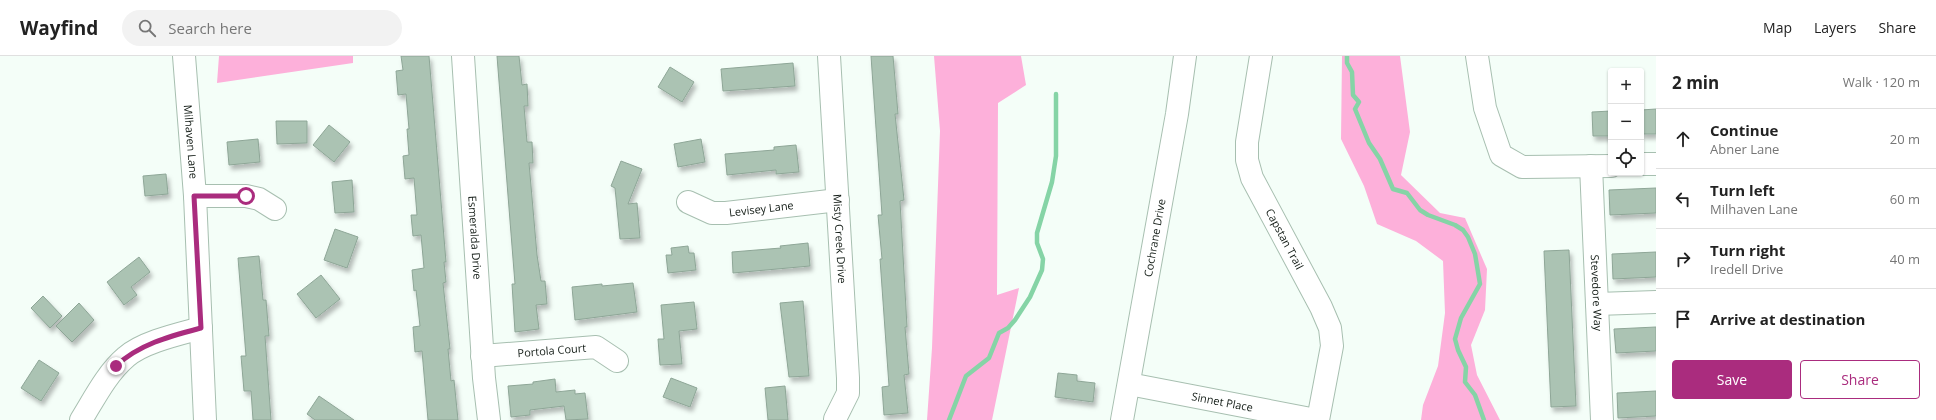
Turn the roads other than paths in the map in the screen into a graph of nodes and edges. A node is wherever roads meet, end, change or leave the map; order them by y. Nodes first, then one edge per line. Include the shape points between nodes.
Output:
1 (184, 56) edge
2 (462, 56) edge
3 (829, 56) edge
4 (1185, 56) edge
5 (1261, 56) edge
6 (1477, 56) edge
7 (1644, 164) edge
8 (1656, 164) edge
9 (1601, 166) edge
10 (194, 196) junction
11 (838, 200) junction
12 (688, 202) dead end
13 (275, 209) dead end
14 (1656, 302) edge
15 (1597, 304) junction
16 (201, 328) junction
17 (482, 356) junction
18 (617, 360) dead end
19 (1129, 384) junction
20 (835, 419) edge
21 (81, 420) edge
22 (205, 420) edge
23 (488, 420) edge
24 (1122, 420) edge
25 (1317, 420) edge
26 (1602, 420) edge

1 - 10 street, Milhaven Lane
2 - 17 street, Esmeralda Drive
3 - 11 street, Misty Creek Drive
4 - 19 street, Cochrane Drive
5 - 25 street, Capstan Trail via 1247,160 1252,178 1322,307 1330,328 1332,346
6 - 9 street via 1485,108 1501,155 1522,167
7 - 8 street
9 - 15 street, Stevedore Way
10 - 13 street via 246,196 259,199
10 - 16 street, Milhaven Lane
11 - 12 street, Levisey Lane via 726,213 712,213
11 - 20 street, Misty Creek Drive via 848,393
14 - 15 street
15 - 26 street, Stevedore Way
16 - 21 street via 140,348 127,356 116,366
16 - 22 street, Milhaven Lane
17 - 18 street, Portola Court via 596,347
17 - 23 street, Esmeralda Drive
19 - 24 street, Cochrane Drive
19 - 25 street, Sinnet Place

